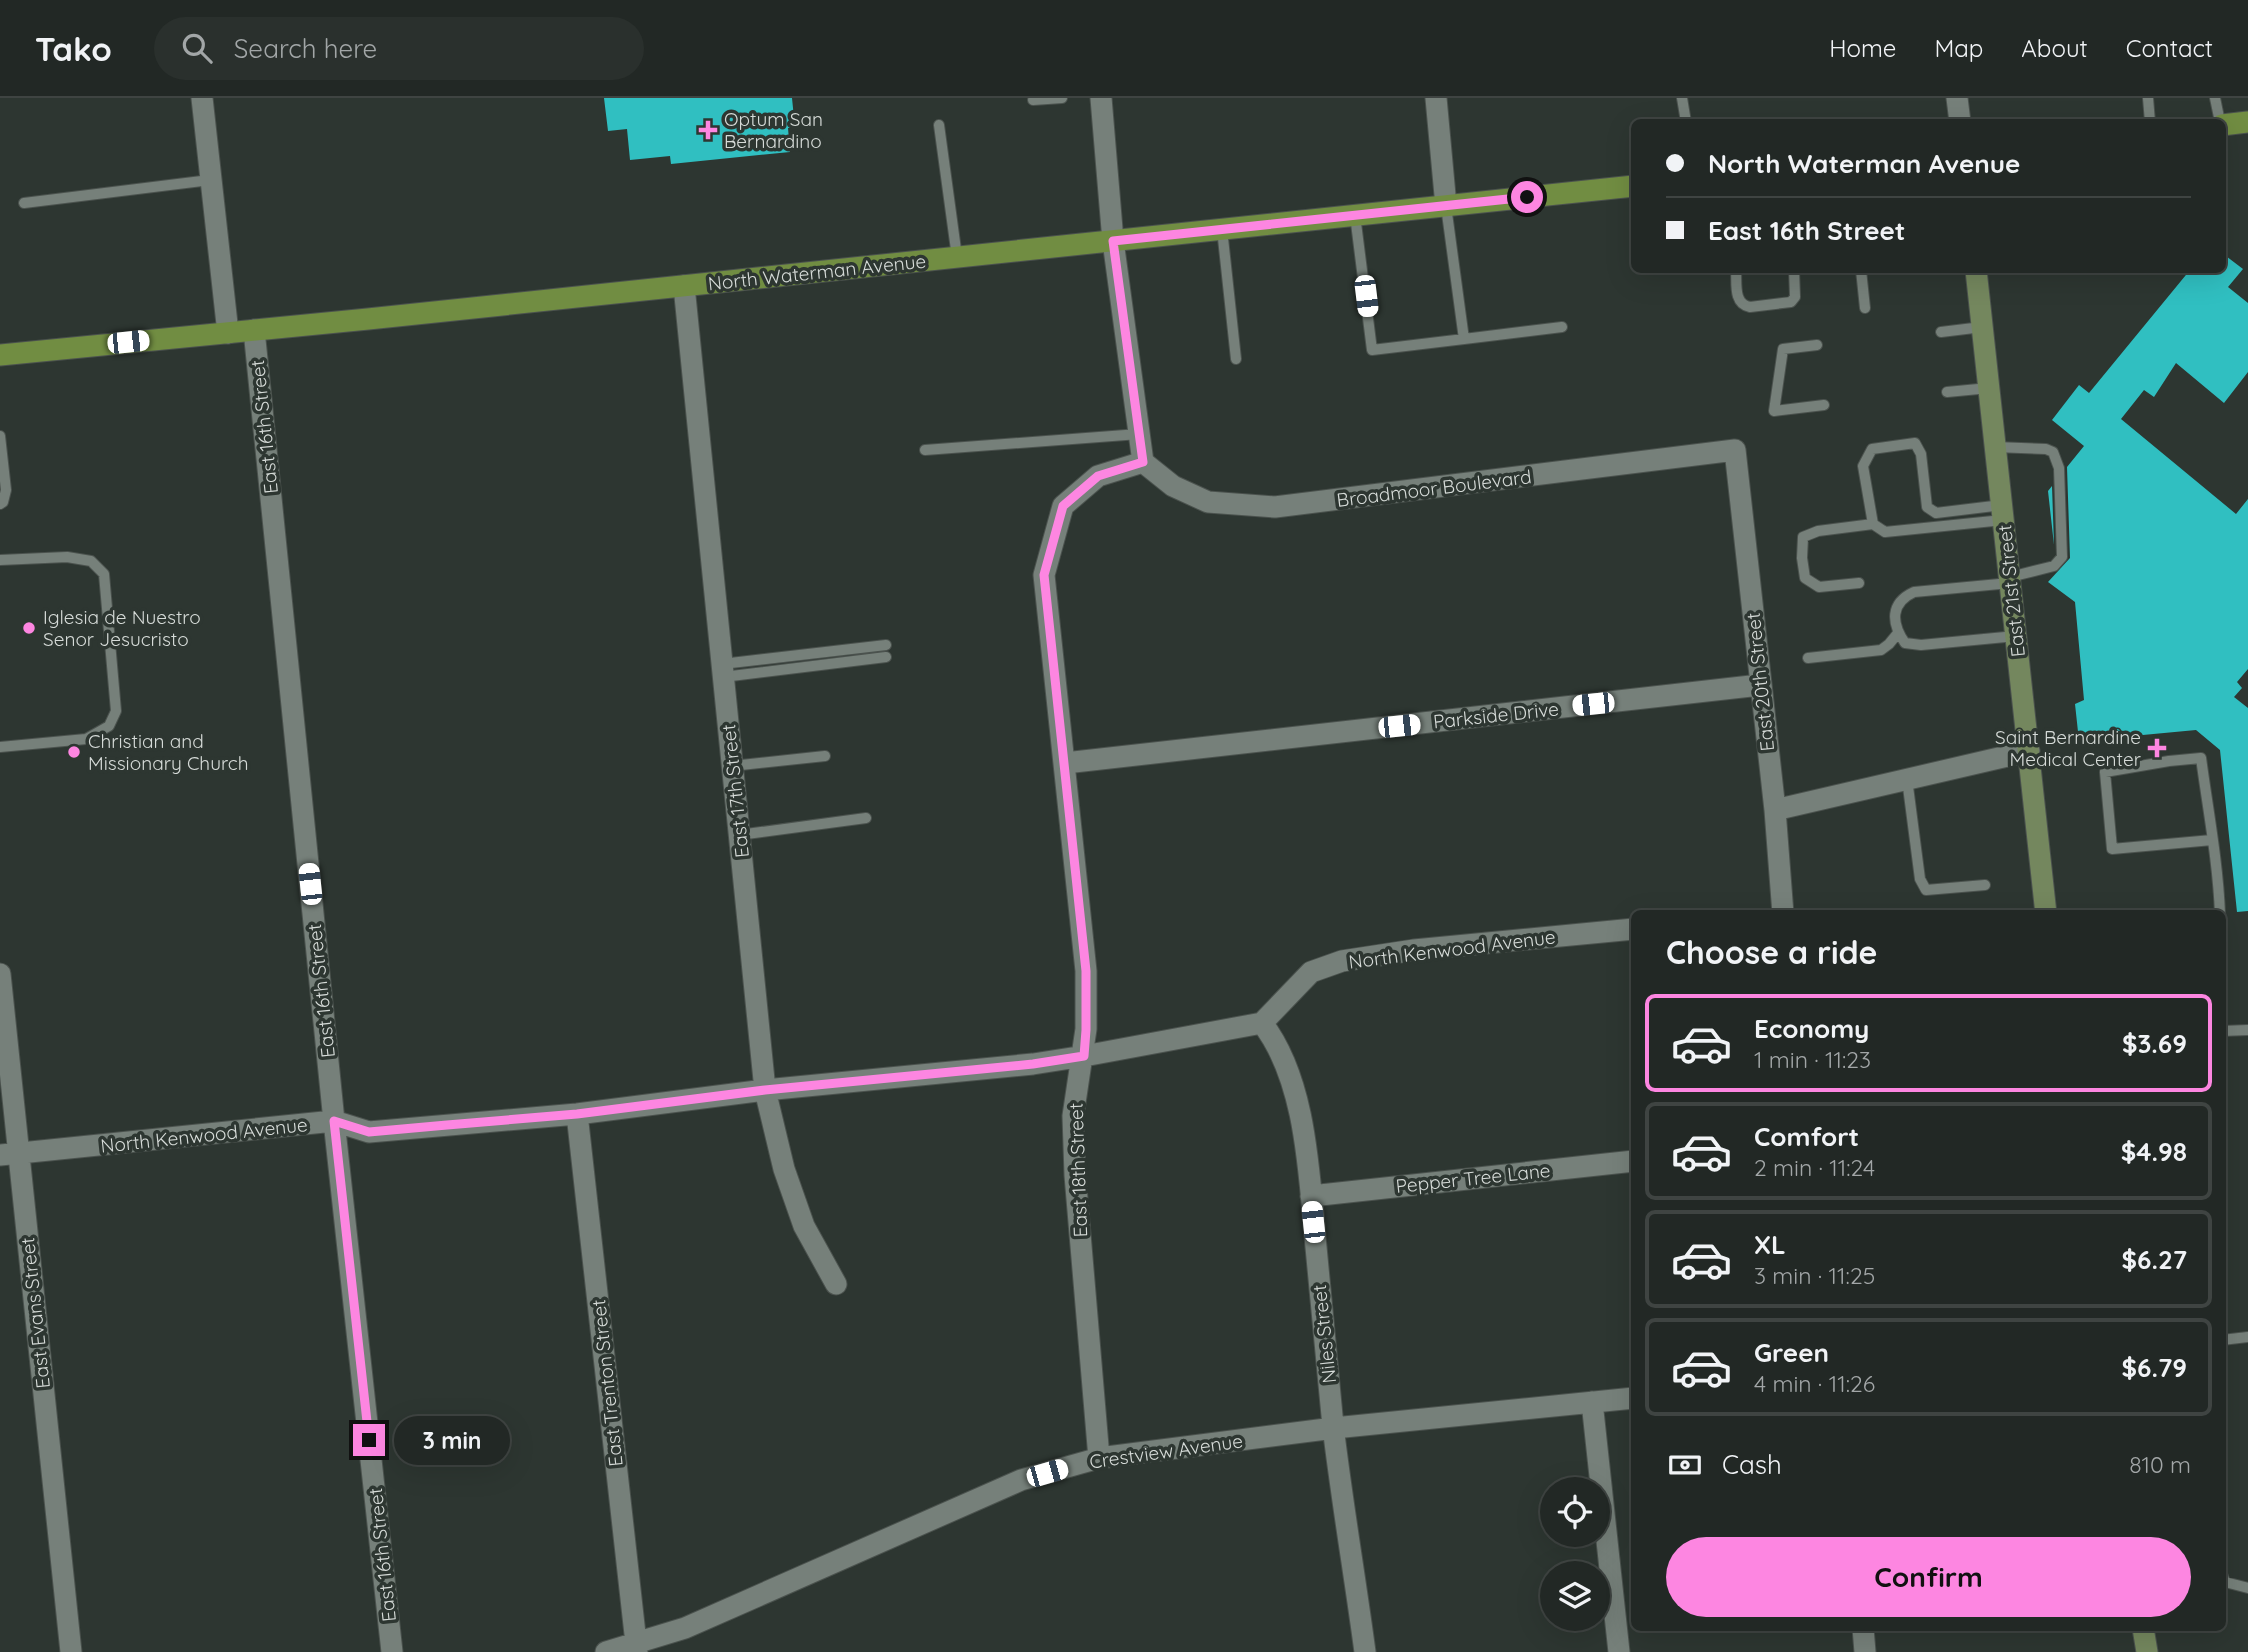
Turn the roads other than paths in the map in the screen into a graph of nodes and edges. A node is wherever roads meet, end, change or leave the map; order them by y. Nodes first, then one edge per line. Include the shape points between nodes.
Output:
1 (202, 98) edge
2 (1062, 98) edge
3 (1101, 98) edge
4 (1436, 98) edge
5 (1682, 98) edge
6 (1957, 98) edge
7 (2148, 98) edge
8 (2215, 98) edge
9 (1033, 100) dead end
10 (1686, 119) edge
11 (1960, 119) edge
12 (2150, 119) edge
13 (2220, 119) edge
14 (2248, 122) edge
15 (2226, 124) edge
16 (939, 125) dead end
17 (210, 180) junction
18 (1631, 186) edge
19 (24, 203) dead end
20 (1446, 206) junction
21 (1356, 215) junction
22 (1222, 229) junction
23 (1113, 241) junction
24 (957, 257) junction
25 (1736, 273) edge
26 (1794, 273) edge
27 (1861, 273) edge
28 (1976, 273) edge
29 (684, 286) junction
30 (1864, 308) dead end
31 (1562, 327) dead end
32 (1982, 327) junction
33 (254, 330) junction
34 (1941, 332) dead end
35 (228, 333) junction
36 (1464, 339) junction
37 (1817, 345) dead end
38 (0, 355) edge
39 (1236, 359) dead end
40 (1989, 388) junction
41 (1947, 392) dead end
42 (1824, 405) dead end
43 (1139, 434) junction
44 (0, 436) edge
45 (1995, 447) junction
46 (925, 450) dead end
47 (1735, 450) joint
48 (1143, 462) junction
49 (0, 504) edge
50 (2003, 513) junction
51 (1873, 524) junction
52 (0, 560) edge
53 (2010, 580) junction
54 (1859, 583) dead end
55 (1898, 633) junction
56 (2016, 636) junction
57 (886, 645) dead end
58 (886, 657) dead end
59 (1808, 658) dead end
60 (722, 670) junction
61 (1760, 685) junction
62 (0, 747) edge
63 (2029, 751) junction
64 (825, 757) dead end
65 (1065, 763) junction
66 (732, 766) junction
67 (1907, 779) junction
68 (1775, 810) junction
69 (866, 818) dead end
70 (739, 835) junction
71 (2212, 840) junction
72 (1984, 885) dead end
73 (1783, 910) edge
74 (2046, 910) edge
75 (2220, 910) edge
76 (1631, 929) edge
77 (0, 974) edge
78 (1262, 1023) junction
79 (2248, 1030) edge
80 (2226, 1031) edge
81 (1084, 1056) junction
82 (765, 1090) junction
83 (577, 1114) junction
84 (334, 1121) junction
85 (9, 1154) edge
86 (1631, 1161) edge
87 (1311, 1196) junction
88 (836, 1284) dead end
89 (2248, 1337) edge
90 (2226, 1340) edge
91 (1631, 1398) edge
92 (1592, 1402) junction
93 (1334, 1428) junction
94 (1100, 1458) junction
95 (2226, 1582) edge
96 (2248, 1588) edge
97 (1863, 1631) edge
98 (2144, 1631) edge
99 (636, 1647) edge
100 (71, 1652) edge
101 (393, 1652) edge
102 (606, 1652) edge
103 (1366, 1652) edge
104 (1619, 1652) edge
105 (1865, 1652) edge
106 (2147, 1652) edge

1 - 17 street
2 - 9 lane
3 - 23 street
4 - 20 street
5 - 10 lane
6 - 11 street
7 - 12 lane
8 - 13 lane
14 - 15 main road
16 - 24 lane
17 - 19 lane
17 - 35 street
18 - 20 main road, North Waterman Avenue
20 - 21 main road, North Waterman Avenue
20 - 36 lane
21 - 22 main road, North Waterman Avenue
21 - 36 lane via 1372,350
22 - 23 main road, North Waterman Avenue
22 - 39 lane
23 - 24 main road, North Waterman Avenue
23 - 43 street
24 - 29 main road, North Waterman Avenue
25 - 26 lane via 1738,300 1750,307 1791,302
27 - 30 lane
28 - 32 street, East 21st Street
29 - 33 main road, North Waterman Avenue
29 - 60 street, East 17th Street
31 - 36 lane
32 - 34 lane
32 - 40 street, East 21st Street
33 - 35 main road, North Waterman Avenue
33 - 84 street, East 16th Street
35 - 38 main road, North Waterman Avenue
37 - 42 lane via 1783,349 1774,411
40 - 41 lane
40 - 45 street, East 21st Street
43 - 46 lane
43 - 48 street
44 - 49 lane via 6,490
45 - 50 street, East 21st Street
45 - 53 lane via 2046,449 2053,452 2059,468 2062,557 2054,566
47 - 48 street, Broadmoor Boulevard via 1275,507 1208,502 1173,486
47 - 61 street, East 20th Street
48 - 65 street, East 18th Street via 1098,476 1063,506 1044,575
50 - 51 lane via 1885,532
50 - 51 lane via 1936,513 1927,507 1921,454 1915,443 1872,449 1863,466
50 - 53 street, East 21st Street
51 - 54 lane via 1803,537 1805,578 1819,587
52 - 62 lane via 67,557 91,561 104,574 116,710 109,726 86,739
53 - 55 lane via 1914,592 1901,598 1895,609
53 - 56 street, East 21st Street
55 - 56 lane via 1905,643 1921,645
55 - 59 lane via 1881,650
56 - 63 street, East 21st Street
57 - 60 lane
58 - 60 lane
60 - 66 street, East 17th Street
61 - 65 street, Parkside Drive
61 - 68 street, East 20th Street
63 - 67 street
63 - 74 street, East 21st Street
64 - 66 lane
65 - 81 street, East 18th Street via 1086,971
66 - 70 street, East 17th Street
67 - 68 street
67 - 72 lane via 1920,879 1926,890
68 - 73 street, East 20th Street
69 - 70 lane
70 - 82 street, East 17th Street
71 - 71 lane via 2201,758 2105,772 2112,849
71 - 75 lane
76 - 78 street, North Kenwood Avenue via 1342,961 1311,972
77 - 85 street, East Evans Street
78 - 81 street, North Kenwood Avenue
78 - 87 street, Niles Street via 1289,1070
79 - 80 lane
81 - 82 street, North Kenwood Avenue
81 - 94 street, East 18th Street via 1073,1116 1075,1175
82 - 83 street, North Kenwood Avenue
82 - 88 street, East 17th Street via 784,1169 804,1226
83 - 84 street, North Kenwood Avenue via 369,1132
83 - 99 street, East Trenton Street
84 - 85 street, North Kenwood Avenue
84 - 101 street, East 16th Street
85 - 100 street, East Evans Street
86 - 87 street, Pepper Tree Lane
87 - 93 street, Niles Street
89 - 90 lane
91 - 92 street, Crestview Avenue
92 - 93 street, Crestview Avenue
92 - 104 street
93 - 94 street, Crestview Avenue
93 - 103 street, Niles Street
94 - 99 street, Crestview Avenue via 1021,1480
95 - 96 lane
97 - 105 street
98 - 106 street
99 - 102 street, Crestview Avenue

